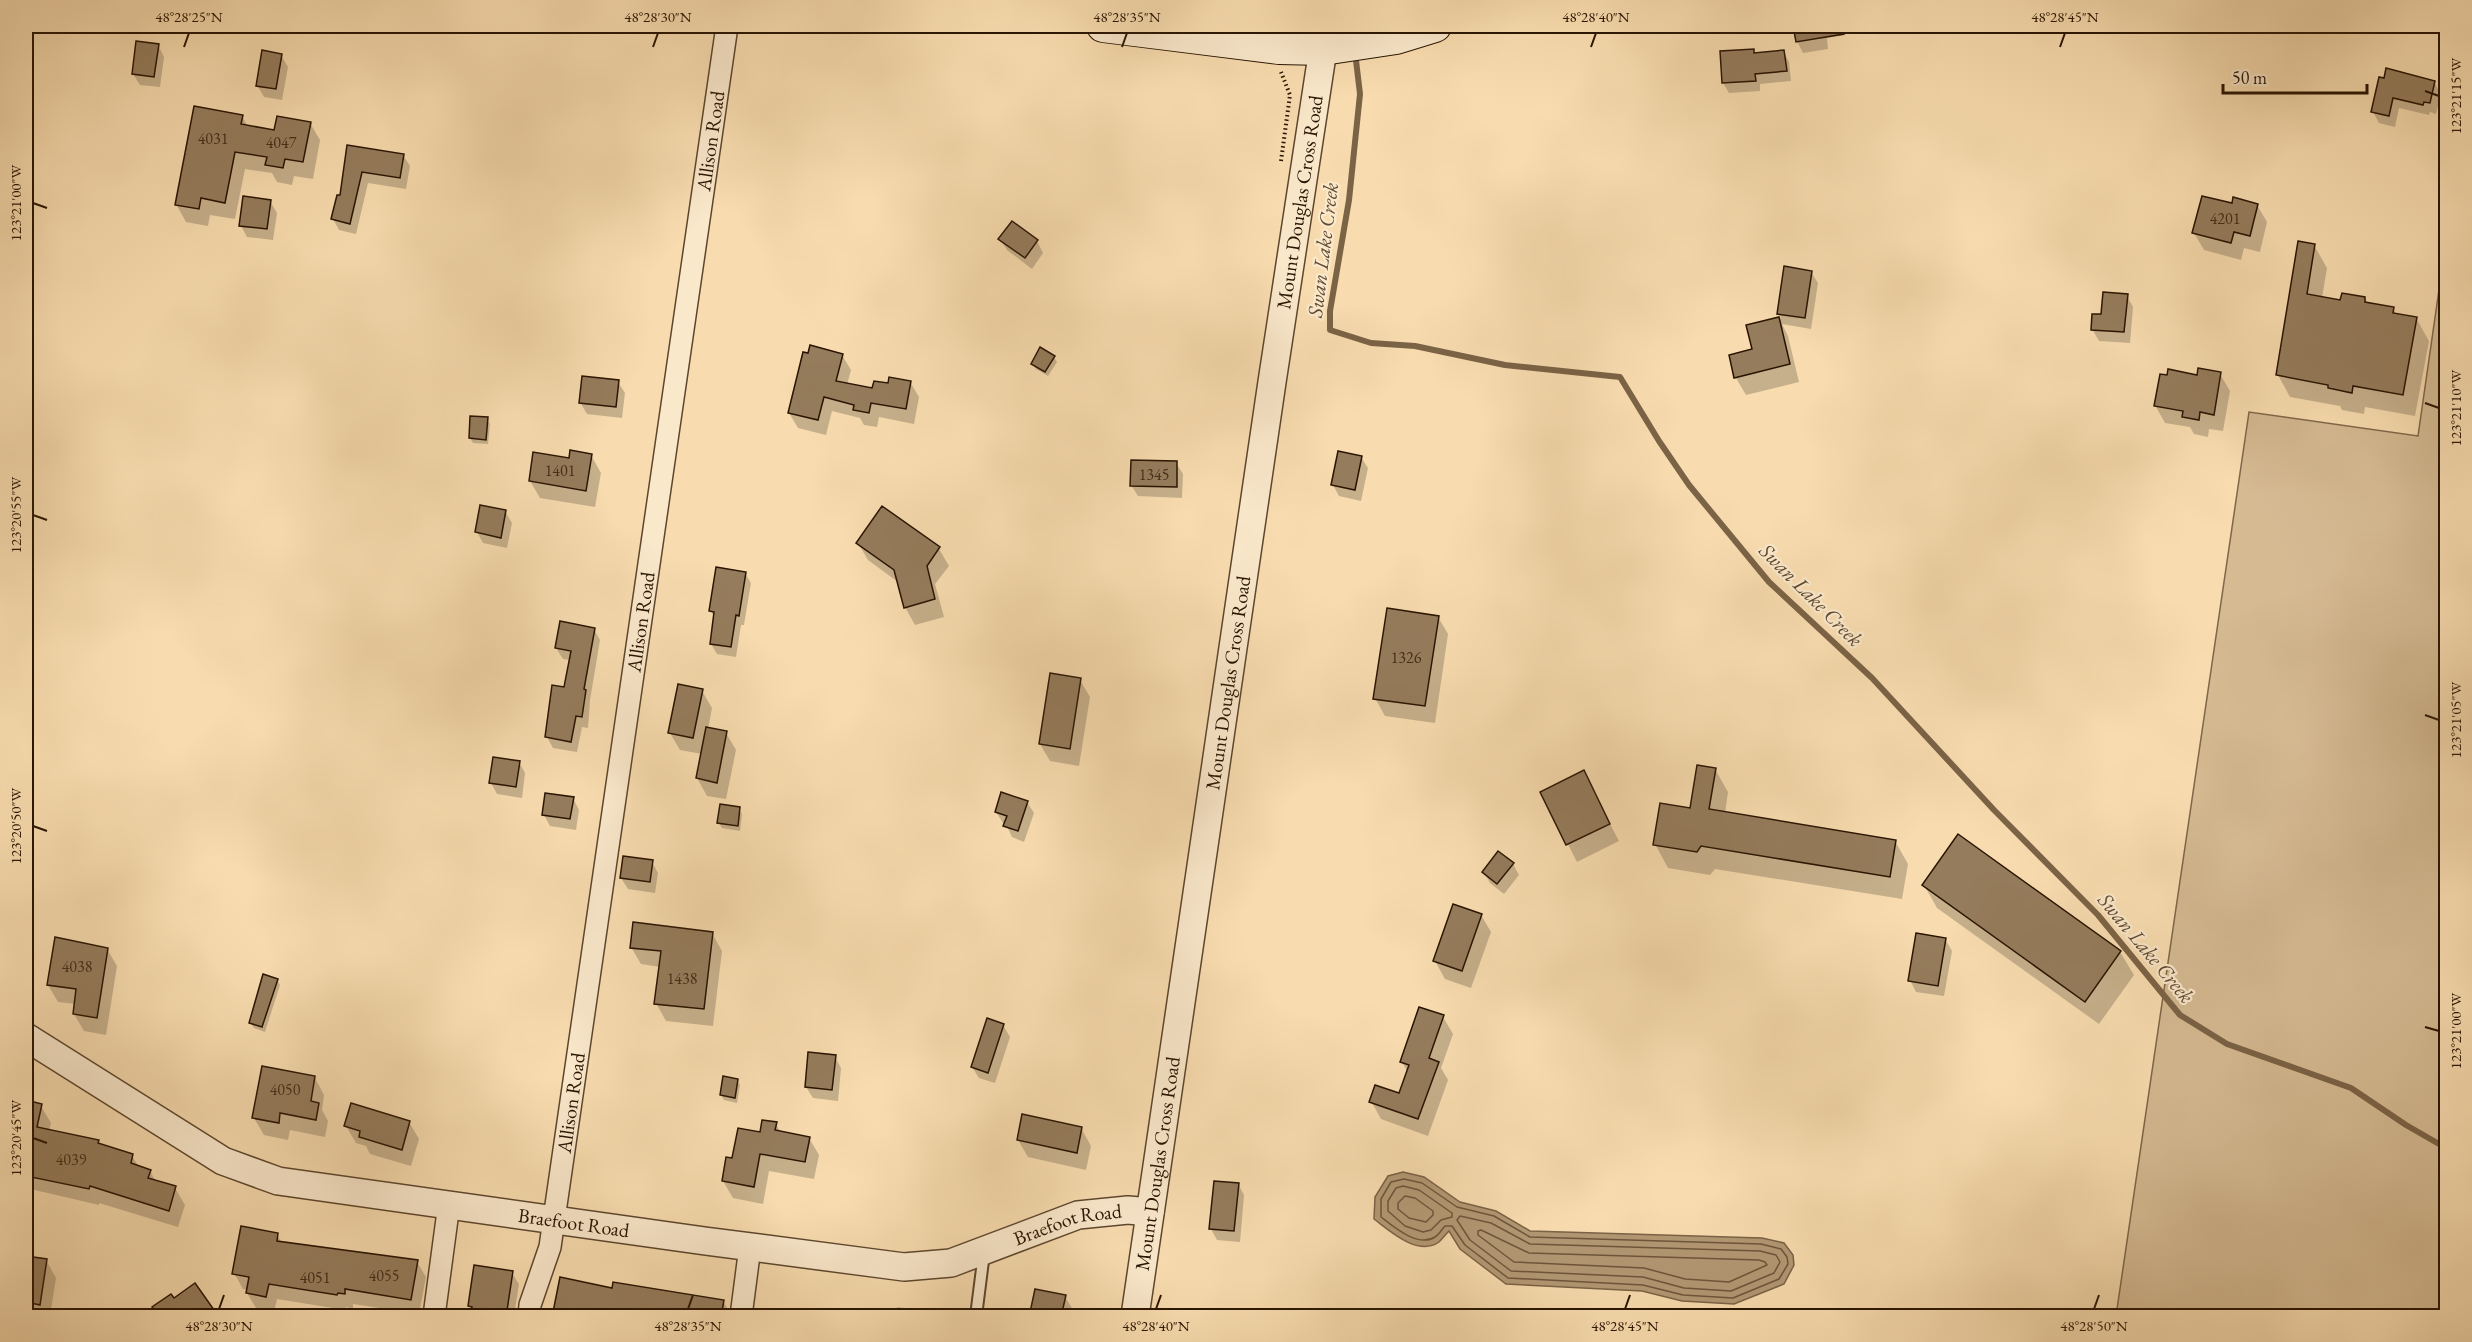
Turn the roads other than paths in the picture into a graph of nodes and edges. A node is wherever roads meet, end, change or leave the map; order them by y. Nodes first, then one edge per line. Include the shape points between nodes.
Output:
1 (727, 26) edge
2 (1102, 26) edge
3 (1435, 26) edge
4 (1323, 49) junction
5 (26, 1036) edge
6 (449, 1204) junction
7 (1150, 1212) junction
8 (554, 1219) junction
9 (750, 1247) junction
10 (984, 1249) junction
11 (434, 1317) edge
12 (529, 1317) edge
13 (741, 1317) edge
14 (976, 1317) edge
15 (1135, 1317) edge

1 - 8 street, Allison Road
2 - 4 main road via 1279,48
3 - 4 main road via 1396,38
4 - 7 street, Mount Douglas Cross Road
5 - 6 street, Braefoot Road via 154,1119 242,1170 278,1180
6 - 8 street, Braefoot Road
6 - 11 street
7 - 10 street, Braefoot Road via 1078,1215
7 - 15 street, Mount Douglas Cross Road
8 - 9 street, Braefoot Road
8 - 12 street, Allison Road via 550,1247
9 - 10 street, Braefoot Road via 904,1267 951,1263
9 - 13 street
10 - 14 lane

